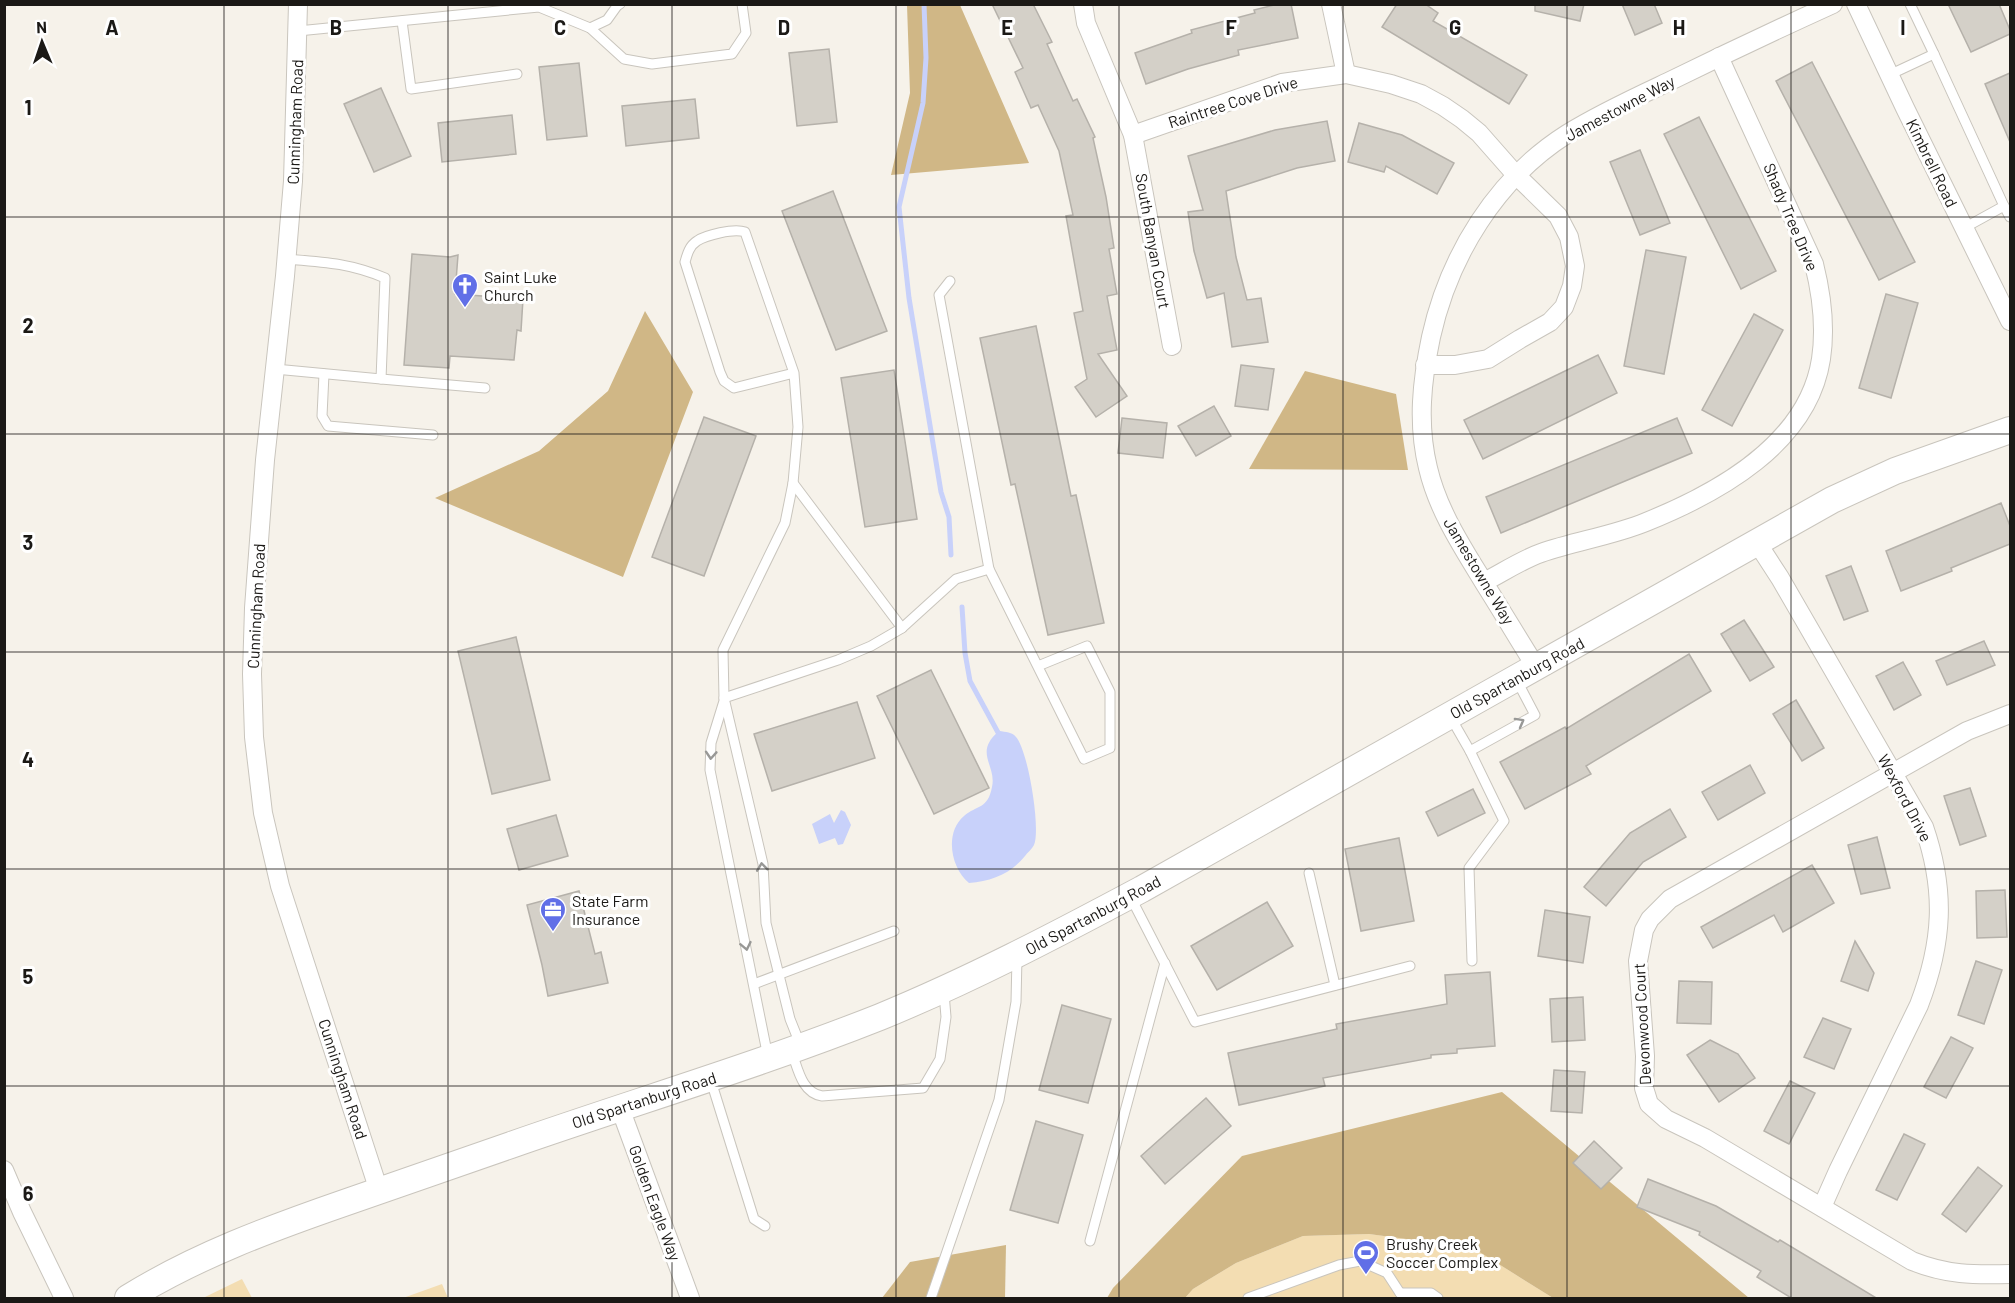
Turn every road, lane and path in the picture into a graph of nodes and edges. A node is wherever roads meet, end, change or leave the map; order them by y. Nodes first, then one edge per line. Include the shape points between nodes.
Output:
1 (298, 4) edge
2 (620, 4) edge
3 (742, 4) edge
4 (1083, 4) edge
5 (1331, 4) edge
6 (1833, 4) edge
7 (1856, 4) edge
8 (1910, 4) edge
9 (402, 21) junction
10 (590, 28) junction
11 (298, 31) junction
12 (1934, 54) junction
13 (1719, 57) junction
14 (1346, 74) junction
15 (517, 75) dead end
16 (1889, 75) junction
17 (1133, 135) junction
18 (1516, 175) junction
19 (2004, 206) junction
20 (2010, 217) edge
21 (1964, 228) junction
22 (286, 259) junction
23 (950, 281) dead end
24 (2010, 321) edge
25 (1172, 346) dead end
26 (1425, 365) junction
27 (275, 369) junction
28 (794, 373) junction
29 (324, 374) junction
30 (381, 379) junction
31 (485, 388) dead end
32 (2010, 430) edge
33 (433, 435) dead end
34 (793, 483) junction
35 (1756, 541) junction
36 (989, 569) junction
37 (1484, 582) junction
38 (902, 628) junction
39 (1038, 666) junction
40 (1526, 672) junction
41 (724, 698) junction
42 (2010, 714) edge
43 (1449, 715) junction
44 (1470, 751) junction
45 (1893, 772) junction
46 (1309, 873) dead end
47 (1130, 896) junction
48 (894, 931) dead end
49 (1017, 955) junction
50 (1472, 961) dead end
51 (1165, 963) junction
52 (1410, 966) dead end
53 (779, 975) junction
54 (754, 984) junction
55 (1335, 985) junction
56 (944, 989) junction
57 (787, 1052) junction
58 (710, 1078) junction
59 (620, 1108) junction
60 (4, 1170) edge
61 (379, 1191) junction
62 (1822, 1207) junction
63 (765, 1226) dead end
64 (1090, 1242) dead end
65 (2010, 1274) edge
66 (1399, 1296) edge
67 (64, 1299) edge
68 (128, 1299) edge
69 (690, 1299) edge
70 (931, 1299) edge
71 (1248, 1299) edge
72 (1438, 1299) edge

1 - 11 street, Cunningham Road
2 - 10 lane via 607,20
3 - 10 lane via 746,33 732,54 652,64 624,59
4 - 17 street, South Banyan Court via 1086,23
5 - 14 street
6 - 13 street, Jamestowne Way
7 - 16 street, Kimbrell Road
8 - 12 lane
9 - 10 lane via 539,7
9 - 11 lane
9 - 15 lane via 411,89
11 - 22 street, Cunningham Road
12 - 16 lane
12 - 19 lane
13 - 18 street, Jamestowne Way via 1595,117 1566,134
13 - 37 street, Shady Tree Drive via 1814,264 1824,330 1821,360 1810,396 1794,422 1770,448 1746,469 1700,498 1644,523 1539,554
14 - 17 street, Raintree Cove Drive via 1282,83
14 - 18 street, Raintree Cove Drive via 1421,94 1443,106 1479,133
16 - 21 street, Kimbrell Road
17 - 25 street, South Banyan Court
18 - 26 street, Jamestowne Way via 1488,207 1461,251 1436,314
18 - 26 street, Raintree Cove Drive via 1558,216 1569,237 1575,266 1564,307 1550,322 1488,359 1455,366
19 - 20 lane
19 - 21 lane
21 - 24 street, Kimbrell Road
22 - 27 street, Cunningham Road
22 - 30 lane via 348,265 385,278
23 - 36 lane via 939,295
26 - 37 street, Jamestowne Way via 1421,416 1428,468 1447,520
27 - 29 lane
27 - 61 street, Cunningham Road via 253,641 254,737 263,813 280,886
28 - 28 lane via 745,232 734,230 696,241 685,262 724,381 734,388
28 - 34 lane via 798,427
29 - 30 lane
29 - 33 lane via 322,416 328,426
30 - 31 lane
32 - 35 main road, Old Spartanburg Road via 1895,471
34 - 38 lane
34 - 41 lane via 785,523 723,650
35 - 40 main road, Old Spartanburg Road
35 - 45 street, Wexford Drive
36 - 38 lane via 956,579
36 - 39 lane
37 - 40 street, Jamestowne Way
38 - 41 lane via 838,660
39 - 39 lane via 1084,759 1110,748 1110,692 1087,646
40 - 43 main road, Old Spartanburg Road
44 -> 40 lane via 1535,715
53 -> 41 lane via 766,922 763,864
41 -> 54 lane via 711,743 710,770
42 - 45 street, Devonwood Court via 1967,731
43 - 44 lane
43 - 47 main road, Old Spartanburg Road
44 - 50 lane via 1504,821 1469,868
45 - 62 street, Wexford Drive via 1924,826 1932,849 1940,899 1937,945 1919,1005
45 - 62 street, Devonwood Court via 1670,899 1650,919 1640,947 1644,1089 1649,1104 1666,1119
46 - 55 lane
47 - 49 main road, Old Spartanburg Road
47 - 51 lane
48 - 53 lane
49 - 56 main road, Old Spartanburg Road
49 - 70 lane via 1016,1002 999,1100
51 - 55 lane via 1196,1022
51 - 64 lane
52 - 55 lane
53 - 54 lane
53 - 57 lane via 790,1019
54 - 57 lane
56 - 57 main road, Old Spartanburg Road
56 - 57 lane via 946,1017 940,1059 923,1088 815,1095 805,1086
57 - 58 main road, Old Spartanburg Road
58 - 59 main road, Old Spartanburg Road
58 - 63 lane via 754,1219
59 - 61 main road, Old Spartanburg Road
59 - 69 street, Golden Eagle Way
60 - 67 street
61 - 68 main road, Old Spartanburg Road via 243,1240 168,1275
62 - 65 street, Devonwood Court via 1929,1268 1951,1274
66 - 71 lane via 1387,1273 1360,1261 1339,1264
66 - 72 lane via 1431,1293

